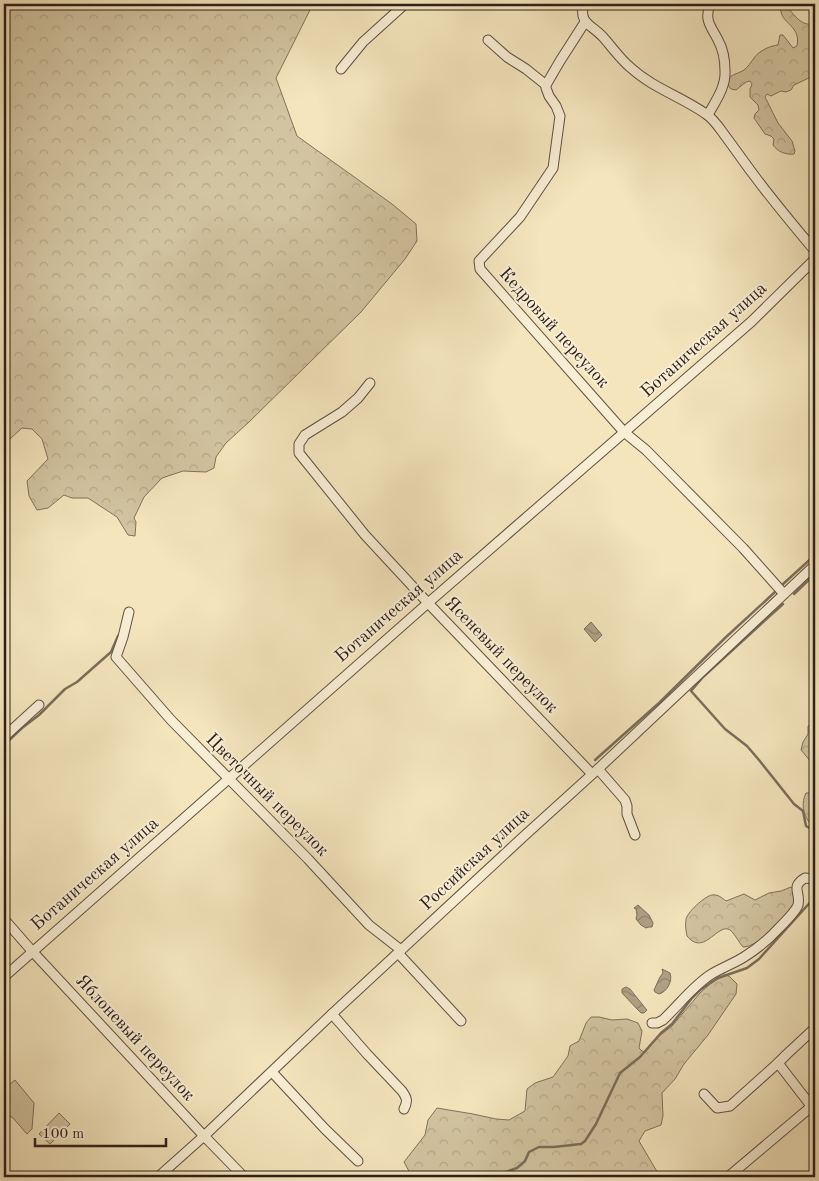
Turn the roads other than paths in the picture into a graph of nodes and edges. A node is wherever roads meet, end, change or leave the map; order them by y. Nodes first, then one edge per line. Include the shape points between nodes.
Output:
1 (405, 4) edge
2 (584, 4) edge
3 (710, 4) edge
4 (585, 22) junction
5 (488, 40) dead end
6 (341, 69) dead end
7 (546, 85) junction
8 (708, 115) junction
9 (815, 252) edge
10 (815, 259) edge
11 (370, 383) dead end
12 (624, 432) junction
13 (815, 565) edge
14 (784, 594) junction
15 (428, 603) junction
16 (129, 612) dead end
17 (39, 705) dead end
18 (4, 737) edge
19 (595, 772) junction
20 (228, 779) junction
21 (635, 835) dead end
22 (815, 879) edge
23 (4, 919) edge
24 (32, 951) junction
25 (400, 952) junction
26 (4, 977) edge
27 (332, 1014) junction
28 (461, 1021) dead end
29 (652, 1023) dead end
30 (815, 1028) edge
31 (778, 1063) junction
32 (272, 1072) junction
33 (704, 1094) dead end
34 (814, 1108) edge
35 (404, 1109) dead end
36 (204, 1136) junction
37 (358, 1161) dead end
38 (158, 1177) edge
39 (244, 1177) edge
40 (728, 1177) edge

1 - 6 street via 363,42
2 - 4 street via 582,14
3 - 8 street via 707,17 722,49 725,72 723,84
4 - 7 street
4 - 8 street via 638,73
5 - 7 street
7 - 12 street, Кедровый переулок via 560,116 553,168 520,217 479,261 480,269
8 - 9 street
10 - 12 street, Ботаническая улица via 751,322
11 - 15 street, Ясеневый переулок via 342,412 306,435 299,444 299,453 365,535
12 - 14 street, Кедровый переулок via 653,457
12 - 15 street, Ботаническая улица
13 - 14 street, Российская улица
14 - 19 street, Российская улица
15 - 19 street, Ясеневый переулок
15 - 20 street, Ботаническая улица
16 - 20 street, Цветочный переулок via 116,657 170,720
17 - 18 street
19 - 21 street, Ясеневый переулок via 625,800
19 - 25 street, Российская улица
20 - 24 street, Ботаническая улица
20 - 25 street, Цветочный переулок via 369,925
22 - 29 street via 805,878 797,884 797,907 764,944 710,975 663,1020
23 - 24 street, Яблоневый переулок
24 - 26 street, Ботаническая улица
24 - 36 street, Яблоневый переулок
25 - 27 street, Российская улица
25 - 28 street, Цветочный переулок
27 - 32 street, Российская улица
27 - 35 street via 402,1090 407,1097
30 - 31 street
31 - 33 street via 730,1106 717,1108
31 - 34 street
32 - 36 street, Российская улица
32 - 37 street
34 - 40 street
36 - 38 street, Российская улица
36 - 39 street, Яблоневый переулок

